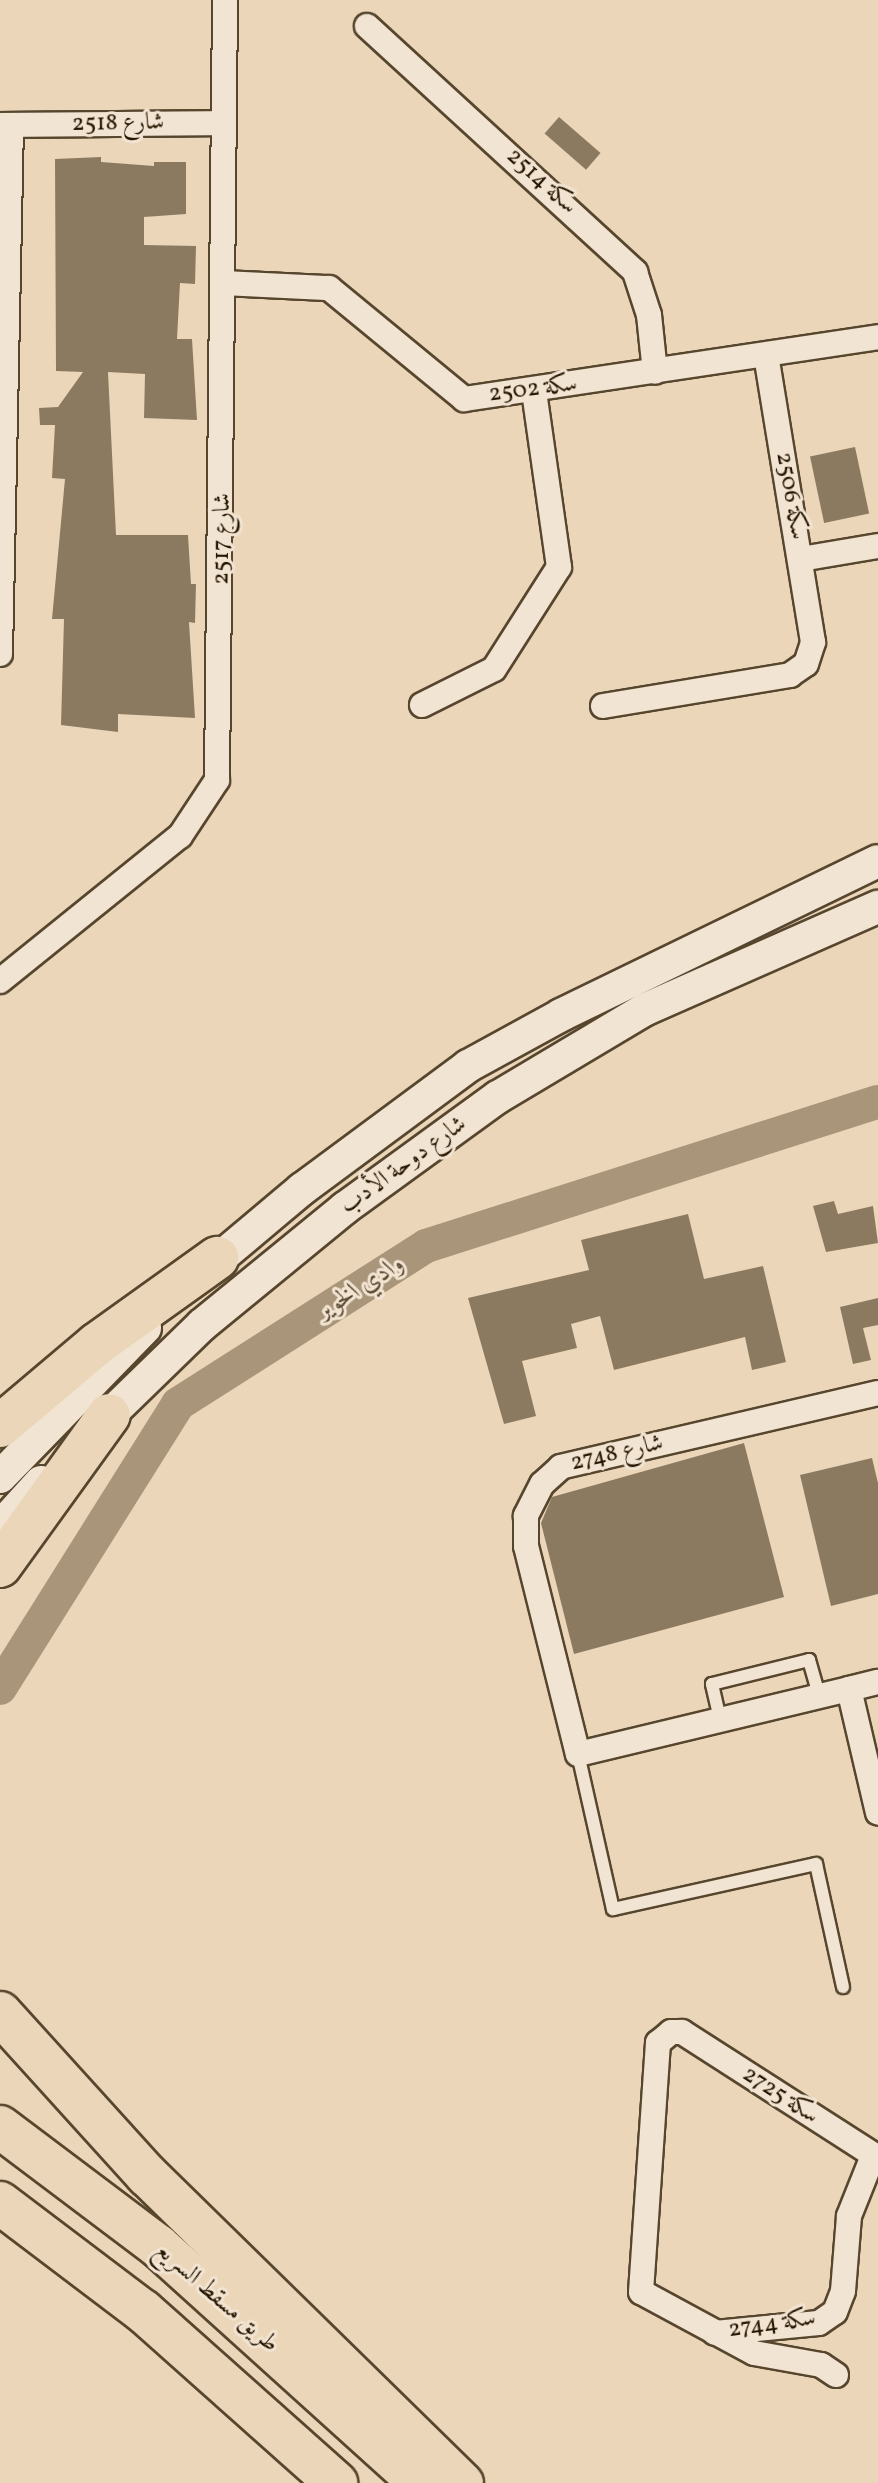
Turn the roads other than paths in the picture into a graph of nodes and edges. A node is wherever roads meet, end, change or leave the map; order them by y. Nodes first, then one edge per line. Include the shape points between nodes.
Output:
1 (225, 0) edge
2 (367, 26) dead end
3 (224, 123) junction
4 (6, 125) edge
5 (225, 283) junction
6 (3, 332) edge
7 (878, 337) edge
8 (766, 355) junction
9 (655, 372) junction
10 (534, 392) junction
11 (2, 537) edge
12 (878, 546) edge
13 (801, 559) junction
14 (0, 654) edge
15 (422, 705) dead end
16 (603, 706) dead end
17 (878, 861) edge
18 (878, 907) edge
19 (0, 981) edge
20 (217, 1258) junction
21 (878, 1393) edge
22 (109, 1415) junction
23 (0, 1426) edge
24 (0, 1477) edge
25 (0, 1527) edge
26 (0, 1566) edge
27 (878, 1682) edge
28 (849, 1689) junction
29 (819, 1696) junction
30 (720, 1719) junction
31 (578, 1754) junction
32 (878, 1813) edge
33 (843, 1987) dead end
34 (0, 2013) edge
35 (682, 2032) joint
36 (0, 2127) edge
37 (876, 2157) edge
38 (0, 2203) edge
39 (713, 2333) junction
40 (836, 2375) dead end
41 (336, 2483) edge
42 (420, 2483) edge
43 (462, 2483) edge

1 - 3 street, 2517 شارع
2 - 9 street, سكة 2514 via 635,272 649,315
3 - 4 street, 2518 شارع
3 - 5 street, 2517 شارع
4 - 6 street, 2518 شارع
5 - 10 street, 2502 سكة via 329,288 464,399
5 - 19 street, 2517 شارع via 217,780 180,836
6 - 11 street, 2518 شارع
7 - 8 street, 2502 سكة
8 - 9 street, 2502 سكة
8 - 13 street, سكة 2506
9 - 10 street, 2502 سكة
10 - 15 street via 559,567 494,669
11 - 14 street, 2518 شارع
12 - 13 street, سكة 2506
13 - 16 street via 813,642 806,664 790,675
17 - 20 main road, شارع دوحة الأدب via 468,1066
18 - 22 main road, شارع دوحة الأدب via 644,1010 498,1097 266,1272
20 - 23 highway via 97,1344
20 - 24 main road, شارع دوحة الأدب
21 - 31 street, شارع 2748 via 561,1467 542,1484 526,1516 526,1546
22 - 25 main road, شارع دوحة الأدب
22 - 26 highway
27 - 28 street
28 - 29 street
28 - 32 street
29 - 30 street
29 - 30 lane via 809,1660 712,1684
30 - 31 street
31 - 33 lane via 613,1909 816,1864
34 - 43 highway via 147,2175
35 - 37 street, سكة 2725
35 - 39 street, سكة 2744 via 671,2032 658,2043 641,2292
36 - 42 highway, طريق مسقط السريع via 158,2246
37 - 39 street, سكة 2744 via 849,2216 843,2291 835,2312 819,2323
38 - 41 highway via 143,2311
39 - 40 street via 754,2353 821,2365

